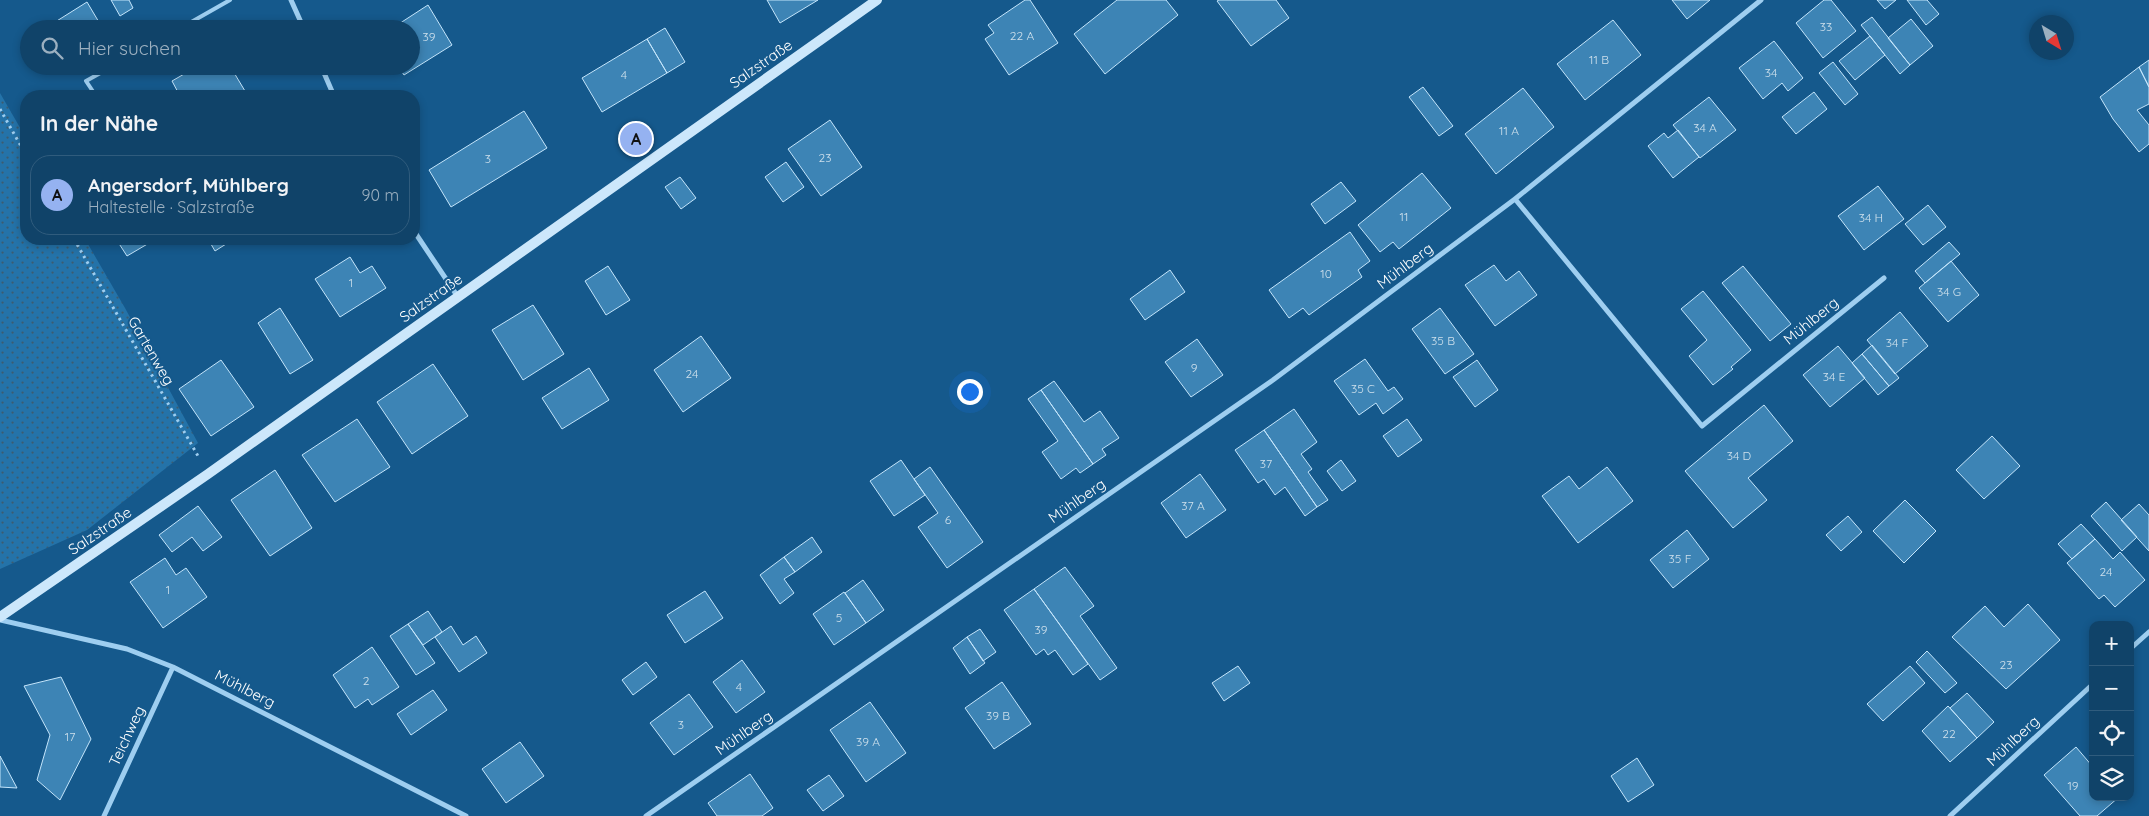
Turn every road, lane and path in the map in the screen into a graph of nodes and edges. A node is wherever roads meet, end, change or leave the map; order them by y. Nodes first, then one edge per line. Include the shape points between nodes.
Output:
1 (230, 0) edge
2 (291, 0) edge
3 (877, 0) edge
4 (1761, 0) edge
5 (195, 20) edge
6 (300, 20) edge
7 (97, 75) edge
8 (325, 75) edge
9 (92, 90) edge
10 (331, 90) edge
11 (0, 109) edge
12 (20, 144) edge
13 (1515, 199) junction
14 (420, 240) edge
15 (77, 245) edge
16 (1884, 278) dead end
17 (459, 297) junction
18 (208, 474) junction
19 (0, 619) edge
20 (2149, 632) edge
21 (2134, 645) edge
22 (173, 667) junction
23 (2089, 688) edge
24 (104, 816) edge
25 (466, 816) edge
26 (646, 816) edge
27 (1950, 816) edge

1 - 5 lane
2 - 6 street
3 - 17 street, Salzstraße
4 - 13 street, Mühlberg
7 - 9 lane via 86,81
8 - 10 street
11 - 12 path
13 - 16 street, Mühlberg via 1702,426
13 - 26 street, Mühlberg via 1273,380
14 - 17 street
15 - 18 path, Gartenweg
17 - 18 street, Salzstraße
18 - 19 street, Salzstraße
19 - 22 street, Mühlberg via 127,649
20 - 21 street
22 - 24 street, Teichweg
22 - 25 street, Mühlberg
23 - 27 street, Mühlberg

